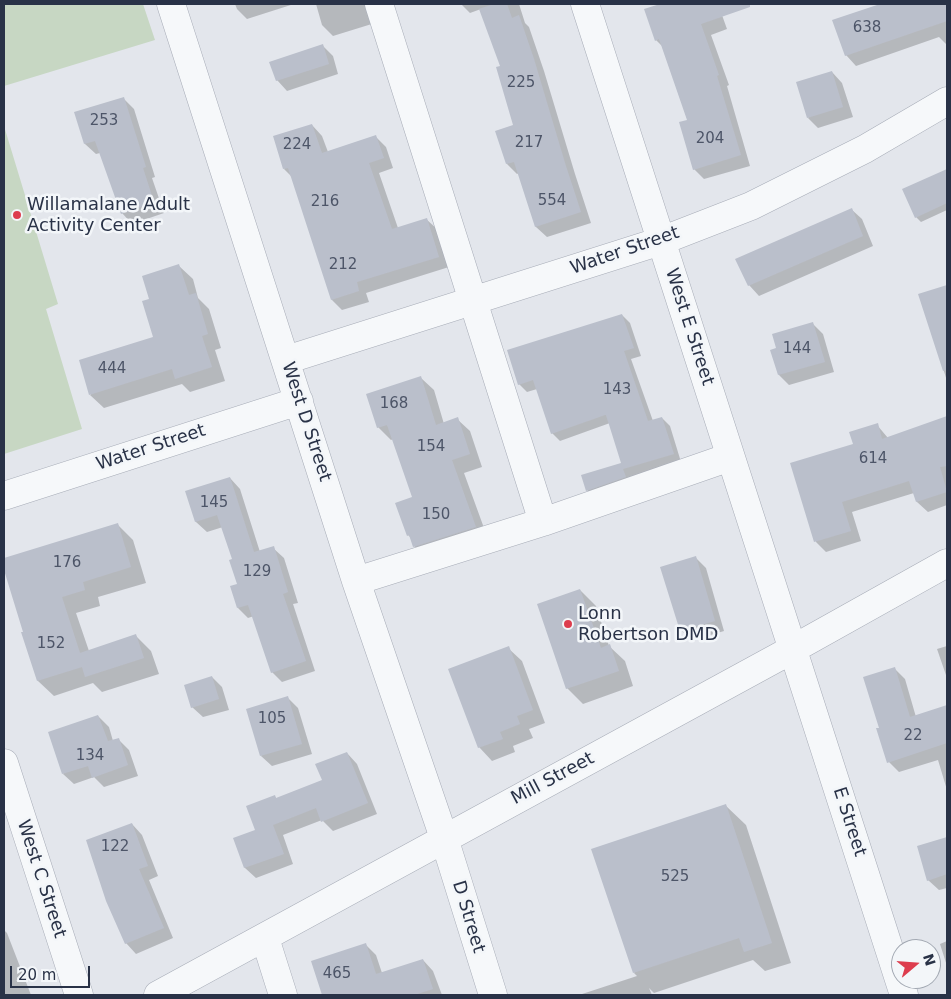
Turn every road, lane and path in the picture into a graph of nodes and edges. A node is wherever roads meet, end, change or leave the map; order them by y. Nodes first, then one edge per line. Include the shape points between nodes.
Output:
1 (171, 4) edge
2 (379, 4) edge
3 (585, 4) edge
4 (947, 101) edge
5 (661, 241) junction
6 (473, 301) junction
7 (286, 360) junction
8 (299, 401) junction
9 (730, 457) junction
10 (4, 496) edge
11 (543, 522) junction
12 (947, 563) edge
13 (356, 581) junction
14 (793, 649) junction
15 (4, 763) edge
16 (444, 838) junction
17 (265, 938) junction
18 (78, 995) edge
19 (158, 995) edge
20 (283, 995) edge
21 (493, 995) edge
22 (904, 995) edge

1 - 7 street, West D Street
2 - 6 street
3 - 5 street, West E Street
4 - 5 street, Water Street via 865,150 751,206
5 - 6 street, Water Street
5 - 9 street, West E Street
6 - 7 street, Water Street
6 - 11 street
7 - 8 street, West D Street
8 - 10 street, Water Street
8 - 13 street, West D Street
9 - 11 street
9 - 14 street, West E Street
11 - 13 street
12 - 14 street, Mill Street
13 - 16 street, West D Street
14 - 16 street, Mill Street
14 - 22 street, E Street
15 - 18 street, West C Street
16 - 17 street, Mill Street
16 - 21 street, D Street
17 - 19 street, Mill Street
17 - 20 street

